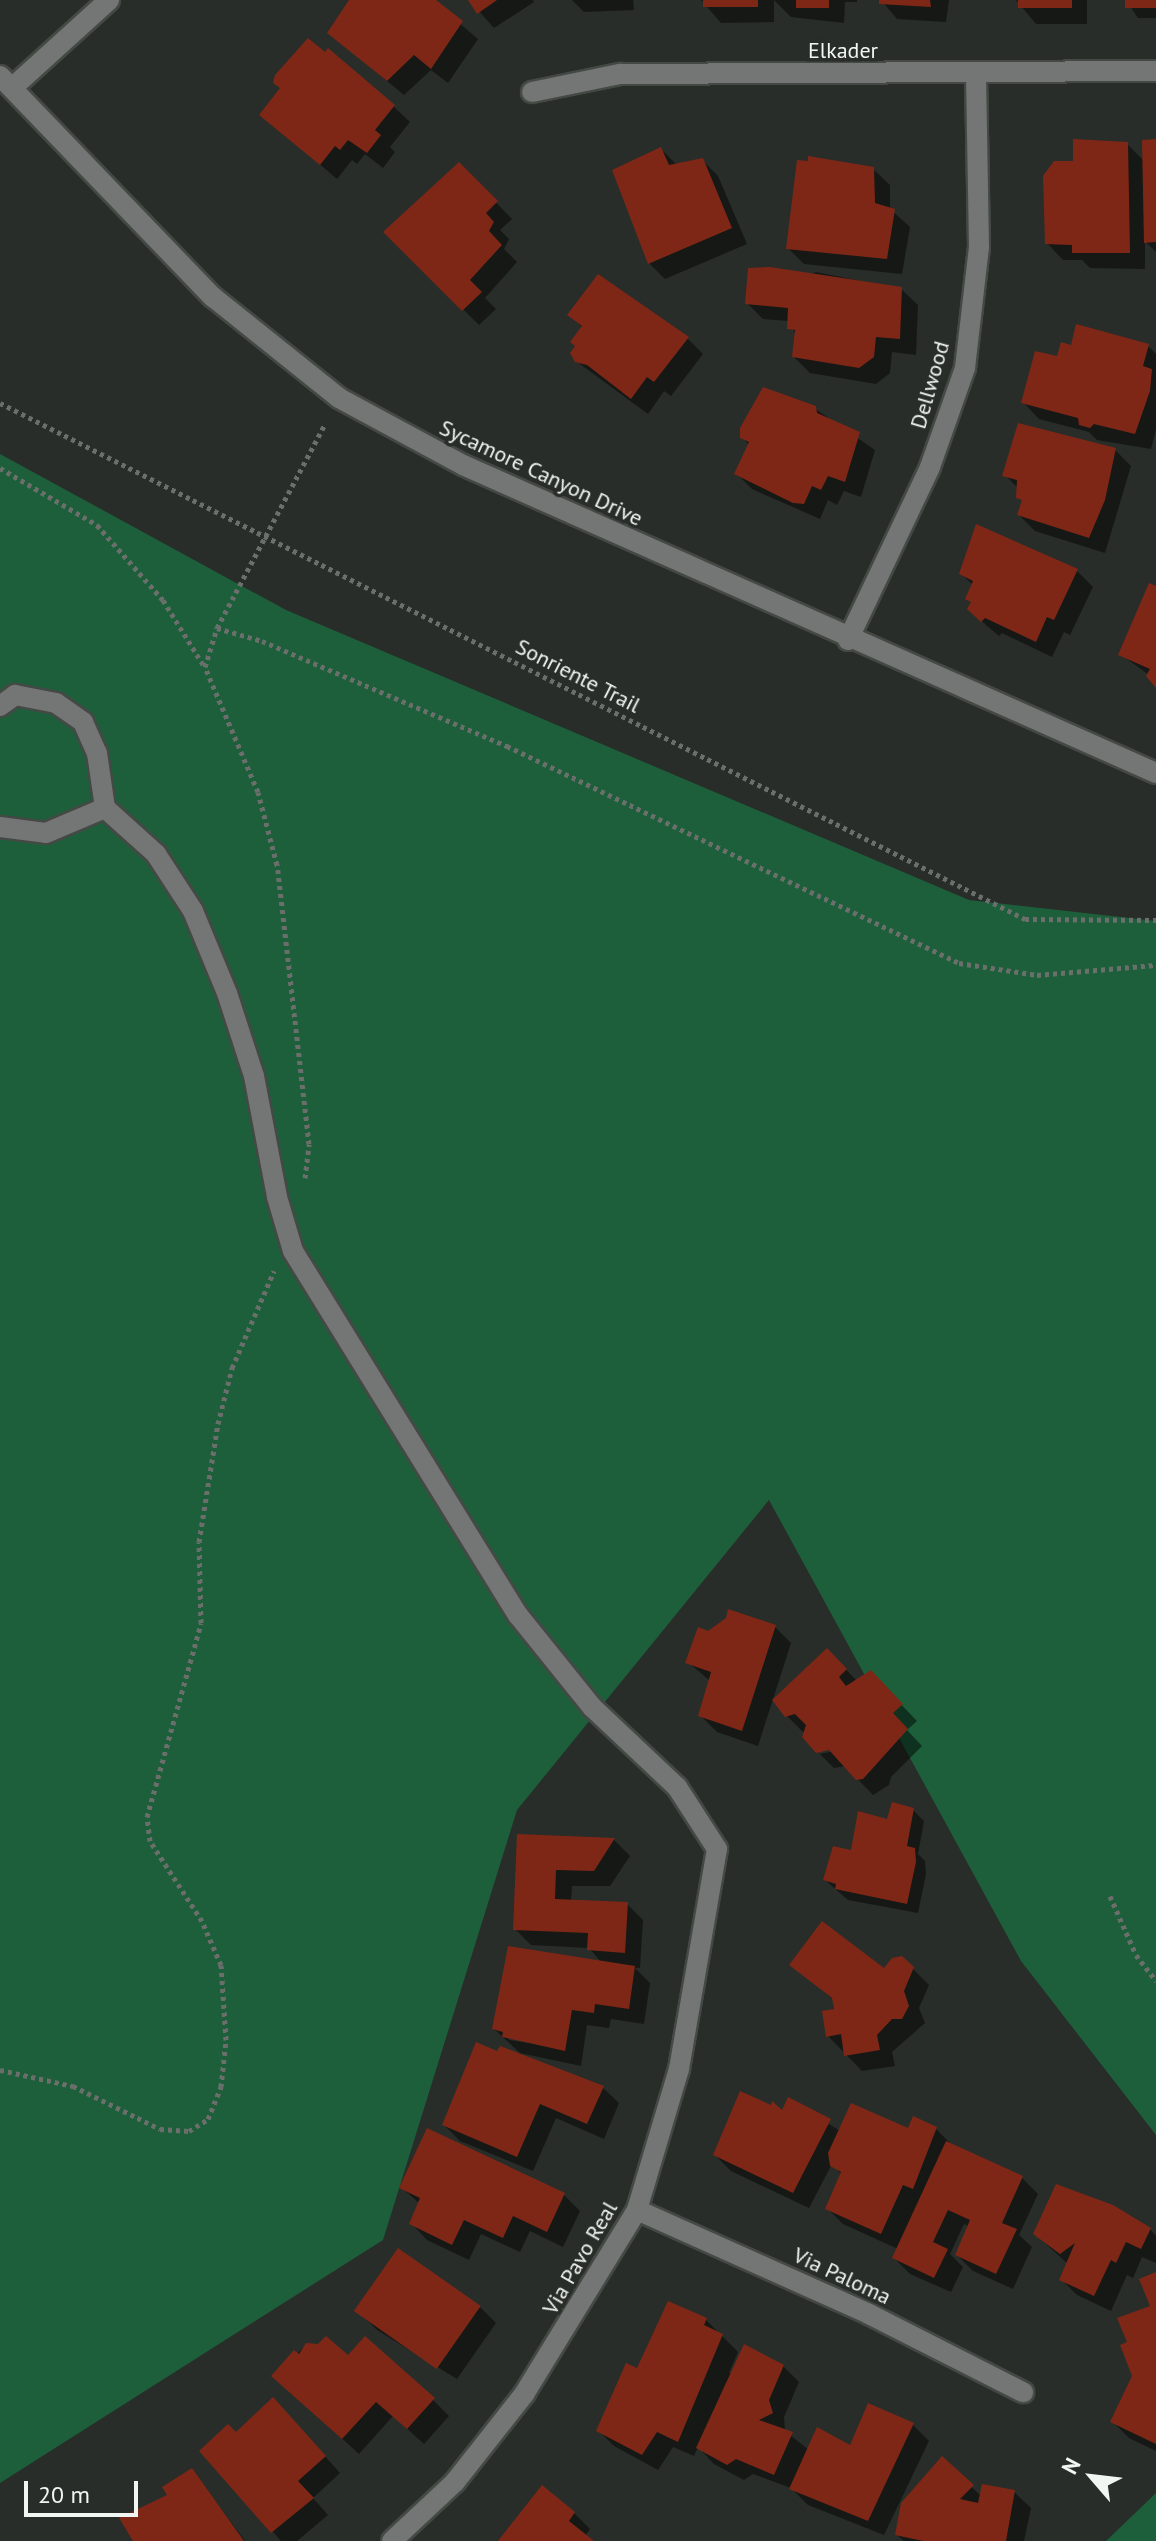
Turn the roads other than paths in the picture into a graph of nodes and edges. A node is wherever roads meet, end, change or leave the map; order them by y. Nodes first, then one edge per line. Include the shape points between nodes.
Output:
1 (109, 0) edge
2 (1156, 71) edge
3 (976, 75) junction
4 (6, 82) edge
5 (532, 92) dead end
6 (848, 640) junction
7 (0, 706) edge
8 (1156, 773) edge
9 (105, 808) junction
10 (0, 827) edge
11 (637, 2210) junction
12 (1023, 2392) dead end
13 (392, 2541) edge

1 - 4 street
2 - 3 street, Elkader
3 - 5 street, Elkader via 620,74
3 - 6 street, Dellwood via 979,247 965,368 930,467
4 - 6 street, Sycamore Canyon Drive via 213,297 339,398 463,465
6 - 8 street, Sycamore Canyon Drive
7 - 9 street via 15,695 42,700 83,722 97,753
9 - 10 street via 46,833
9 - 11 street, Via Pavo Real via 156,854 193,911 254,1076 293,1251 518,1615 592,1707 677,1787 717,1849 679,2069
11 - 12 street, Via Paloma via 869,2314
11 - 13 street, Via Pavo Real via 606,2269 525,2393 455,2482

